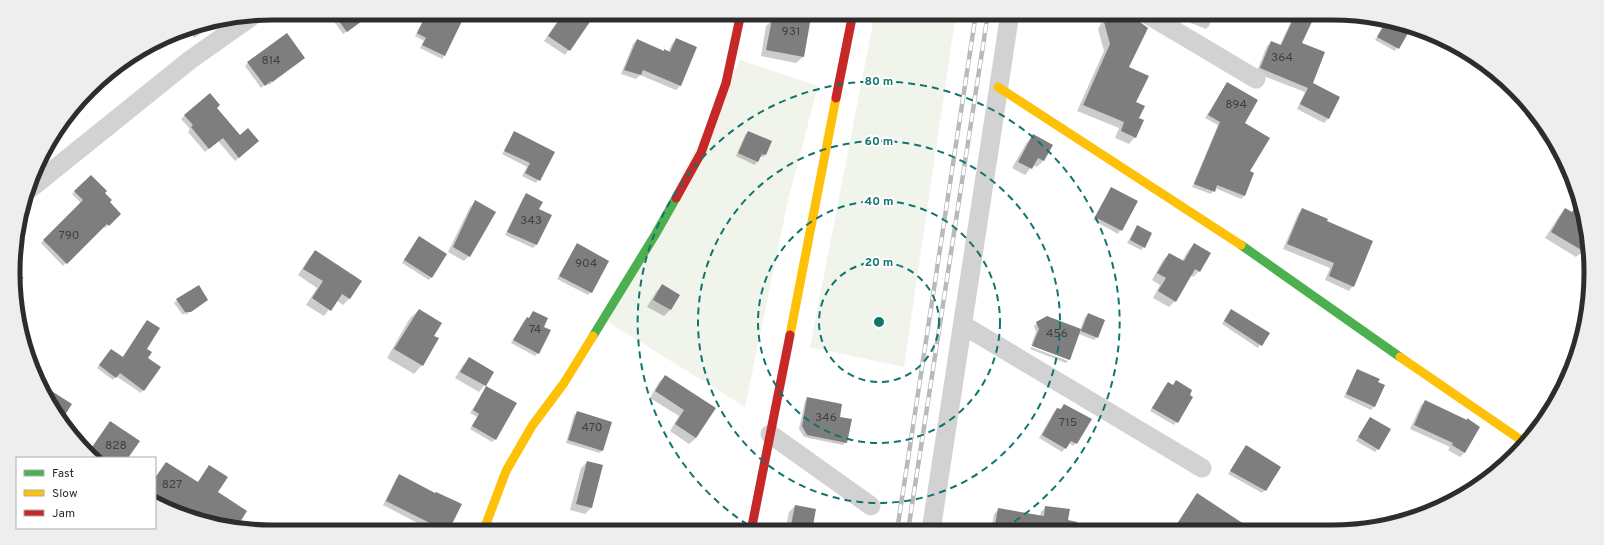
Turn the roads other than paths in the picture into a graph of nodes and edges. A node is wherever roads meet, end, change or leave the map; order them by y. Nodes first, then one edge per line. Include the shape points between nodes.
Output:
1 (740, 20) edge
2 (852, 20) edge
3 (1009, 20) edge
4 (1157, 20) edge
5 (244, 22) edge
6 (1256, 79) dead end
7 (998, 87) junction
8 (36, 184) edge
9 (963, 325) junction
10 (770, 434) junction
11 (1520, 440) edge
12 (1202, 468) dead end
13 (871, 506) dead end
14 (486, 525) edge
15 (752, 525) edge
16 (933, 525) edge

1 - 14 street via 726,83 701,153 655,235 564,383 532,426 506,472
2 - 10 street
3 - 7 street
4 - 6 street
5 - 8 street via 190,60
7 - 9 street
7 - 11 street via 1231,238
9 - 12 street
9 - 16 street
10 - 13 street
10 - 15 street

